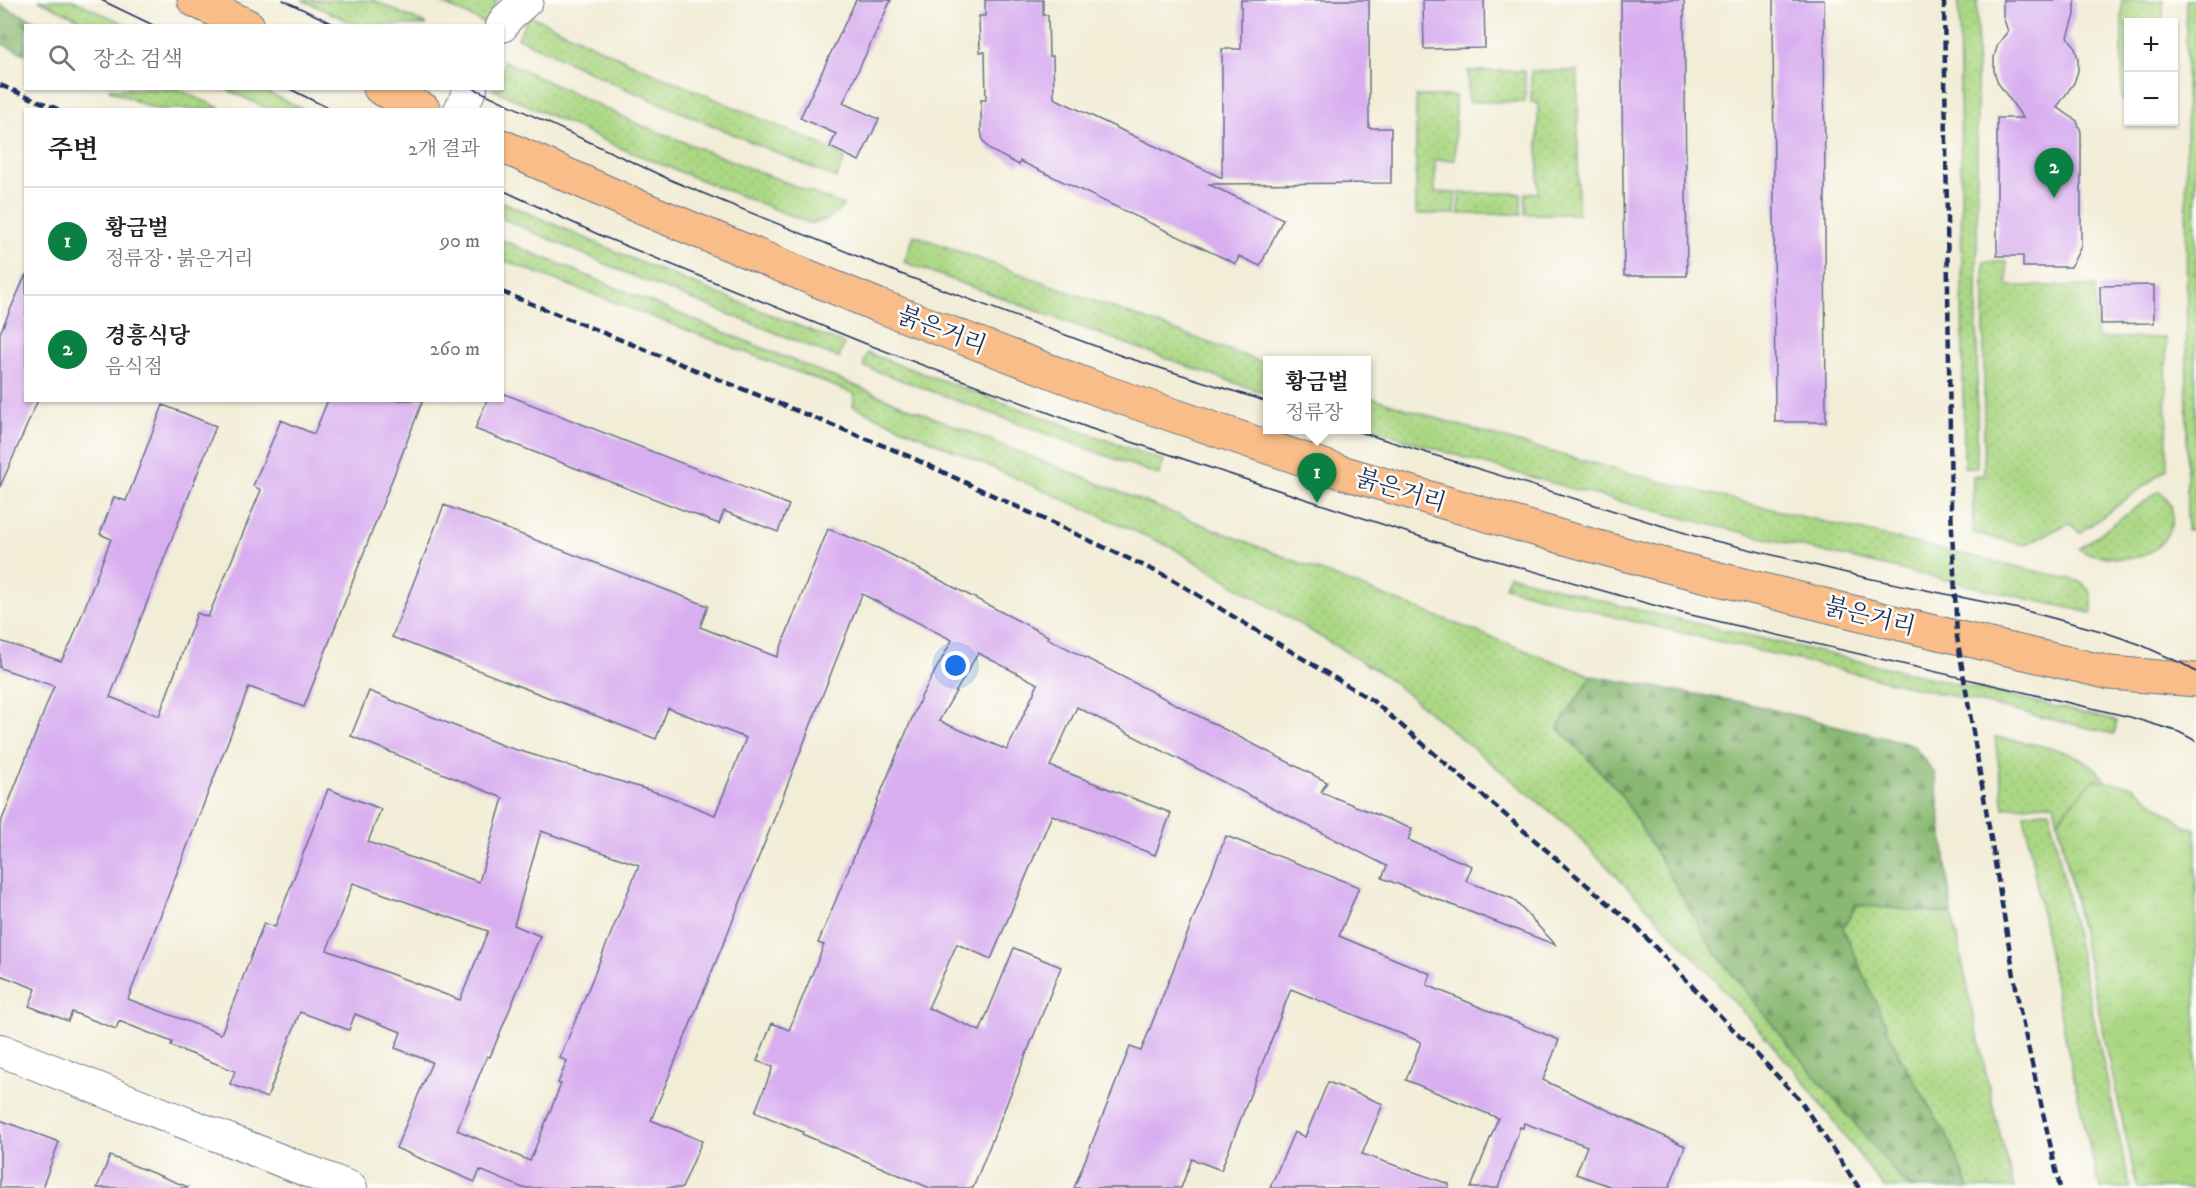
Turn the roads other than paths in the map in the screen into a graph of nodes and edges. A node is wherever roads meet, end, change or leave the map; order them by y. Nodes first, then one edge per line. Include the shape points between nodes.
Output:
1 (527, 0) edge
2 (200, 1) edge
3 (244, 24) edge
4 (503, 24) edge
5 (384, 90) edge
6 (470, 90) edge
7 (420, 108) edge
8 (461, 108) edge
9 (504, 147) edge
10 (2196, 680) edge
11 (0, 1050) edge
12 (351, 1188) edge

1 - 4 street
2 - 3 main road
5 - 7 main road
6 - 8 street
9 - 10 main road, 붉은거리 via 877,305 1108,393 1338,471 1572,540 1880,619 2110,673
11 - 12 street

